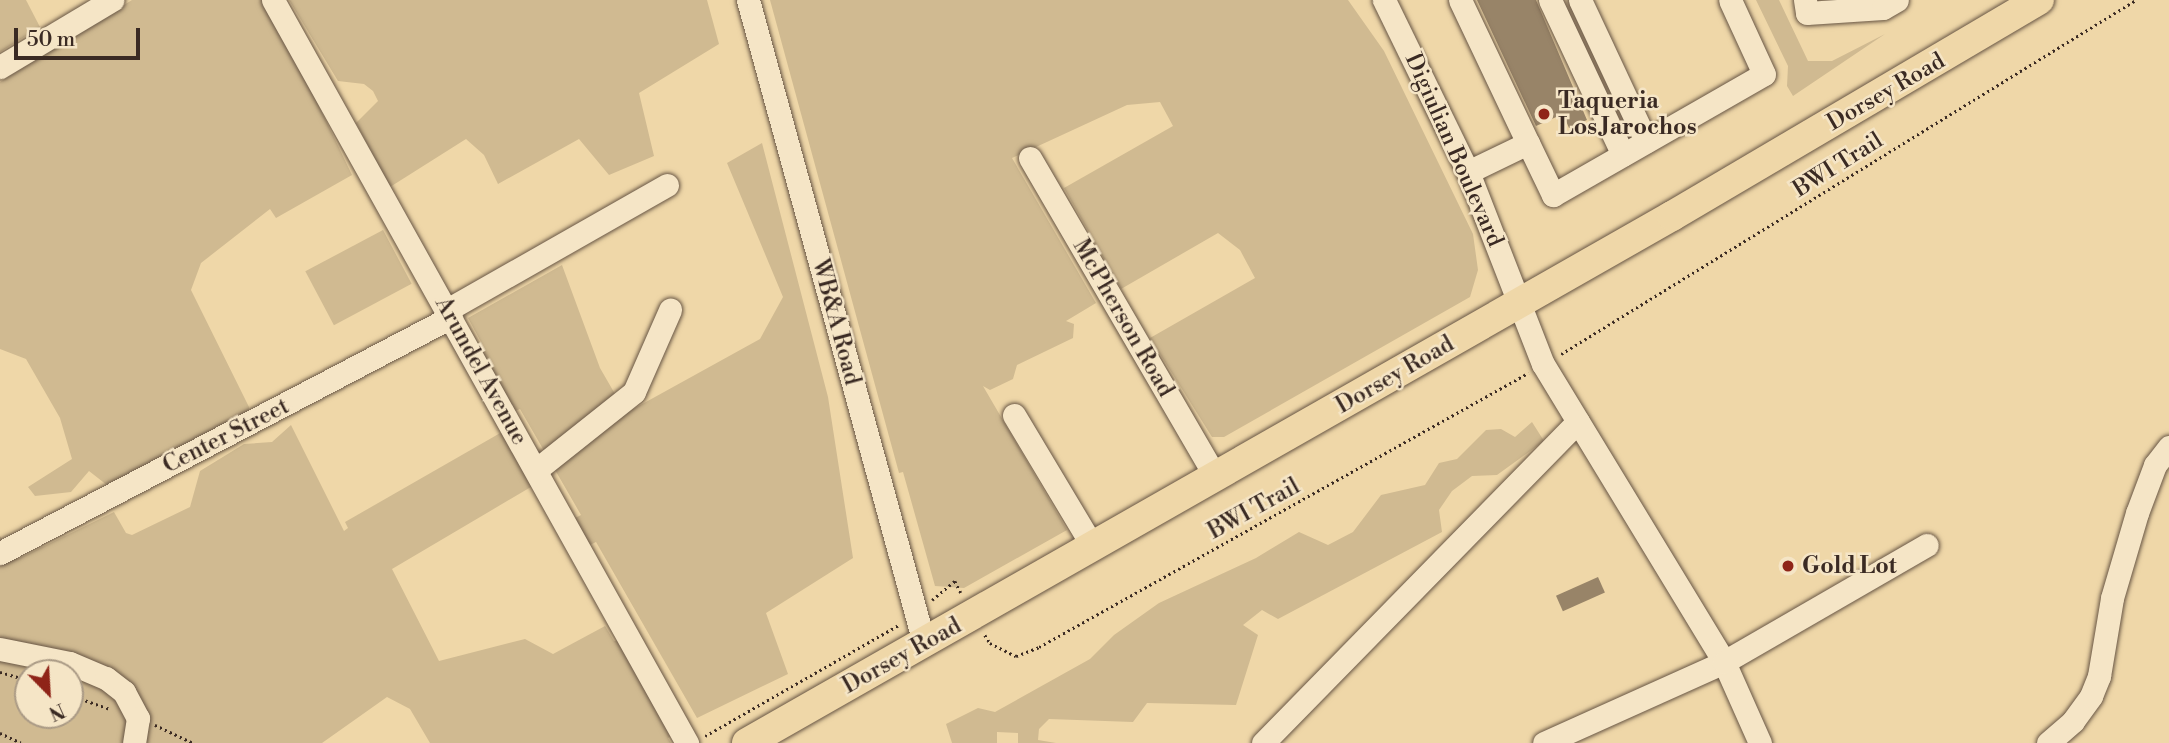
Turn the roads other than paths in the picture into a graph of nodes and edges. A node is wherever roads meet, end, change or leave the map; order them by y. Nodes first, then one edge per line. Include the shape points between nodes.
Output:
1 (112, 0) edge
2 (273, 0) edge
3 (748, 0) edge
4 (1460, 0) edge
5 (1550, 0) edge
6 (1580, 0) edge
7 (1730, 0) edge
8 (1805, 0) edge
9 (1897, 0) edge
10 (2039, 0) edge
11 (1392, 2) edge
12 (0, 67) edge
13 (1646, 141) junction
14 (1528, 144) junction
15 (1623, 155) junction
16 (1030, 158) dead end
17 (1468, 172) junction
18 (667, 185) dead end
19 (1519, 303) junction
20 (670, 310) dead end
21 (449, 314) junction
22 (1014, 415) dead end
23 (1578, 421) junction
24 (2169, 447) edge
25 (536, 470) junction
26 (1216, 477) junction
27 (1927, 545) dead end
28 (1093, 547) junction
29 (0, 553) edge
30 (924, 643) junction
31 (0, 649) edge
32 (1724, 662) junction
33 (696, 740) edge
34 (134, 743) edge
35 (747, 743) edge
36 (1263, 743) edge
37 (1544, 743) edge
38 (1760, 743) edge
39 (2048, 743) edge

1 - 12 street
2 - 21 street, Arundel Avenue
3 - 30 street, WB&A Road
4 - 14 street
5 - 15 street
6 - 13 street
7 - 13 street via 1764,74
8 - 9 street via 1807,13 1883,8
10 - 19 main road, Dorsey Road
11 - 17 street, Digiulian Boulevard
13 - 15 street
14 - 15 street via 1553,194
14 - 17 street
16 - 26 street, McPherson Road
17 - 19 street, Digiulian Boulevard
18 - 21 street, Center Street
19 - 23 street, Digiulian Boulevard via 1543,364
19 - 26 main road, Dorsey Road
20 - 25 street via 634,393
21 - 25 street, Arundel Avenue
21 - 29 street, Center Street via 235,434
22 - 28 street
23 - 32 street, Digiulian Boulevard
23 - 36 street
24 - 39 street via 2155,465 2137,513 2112,598 2099,676 2091,696 2073,721
25 - 33 street, Arundel Avenue
26 - 28 main road, Dorsey Road
27 - 32 street
28 - 30 main road, Dorsey Road
30 - 35 main road, Dorsey Road
31 - 34 street via 69,663 106,678 124,692 138,718
32 - 37 street
32 - 38 street, Digiulian Boulevard

